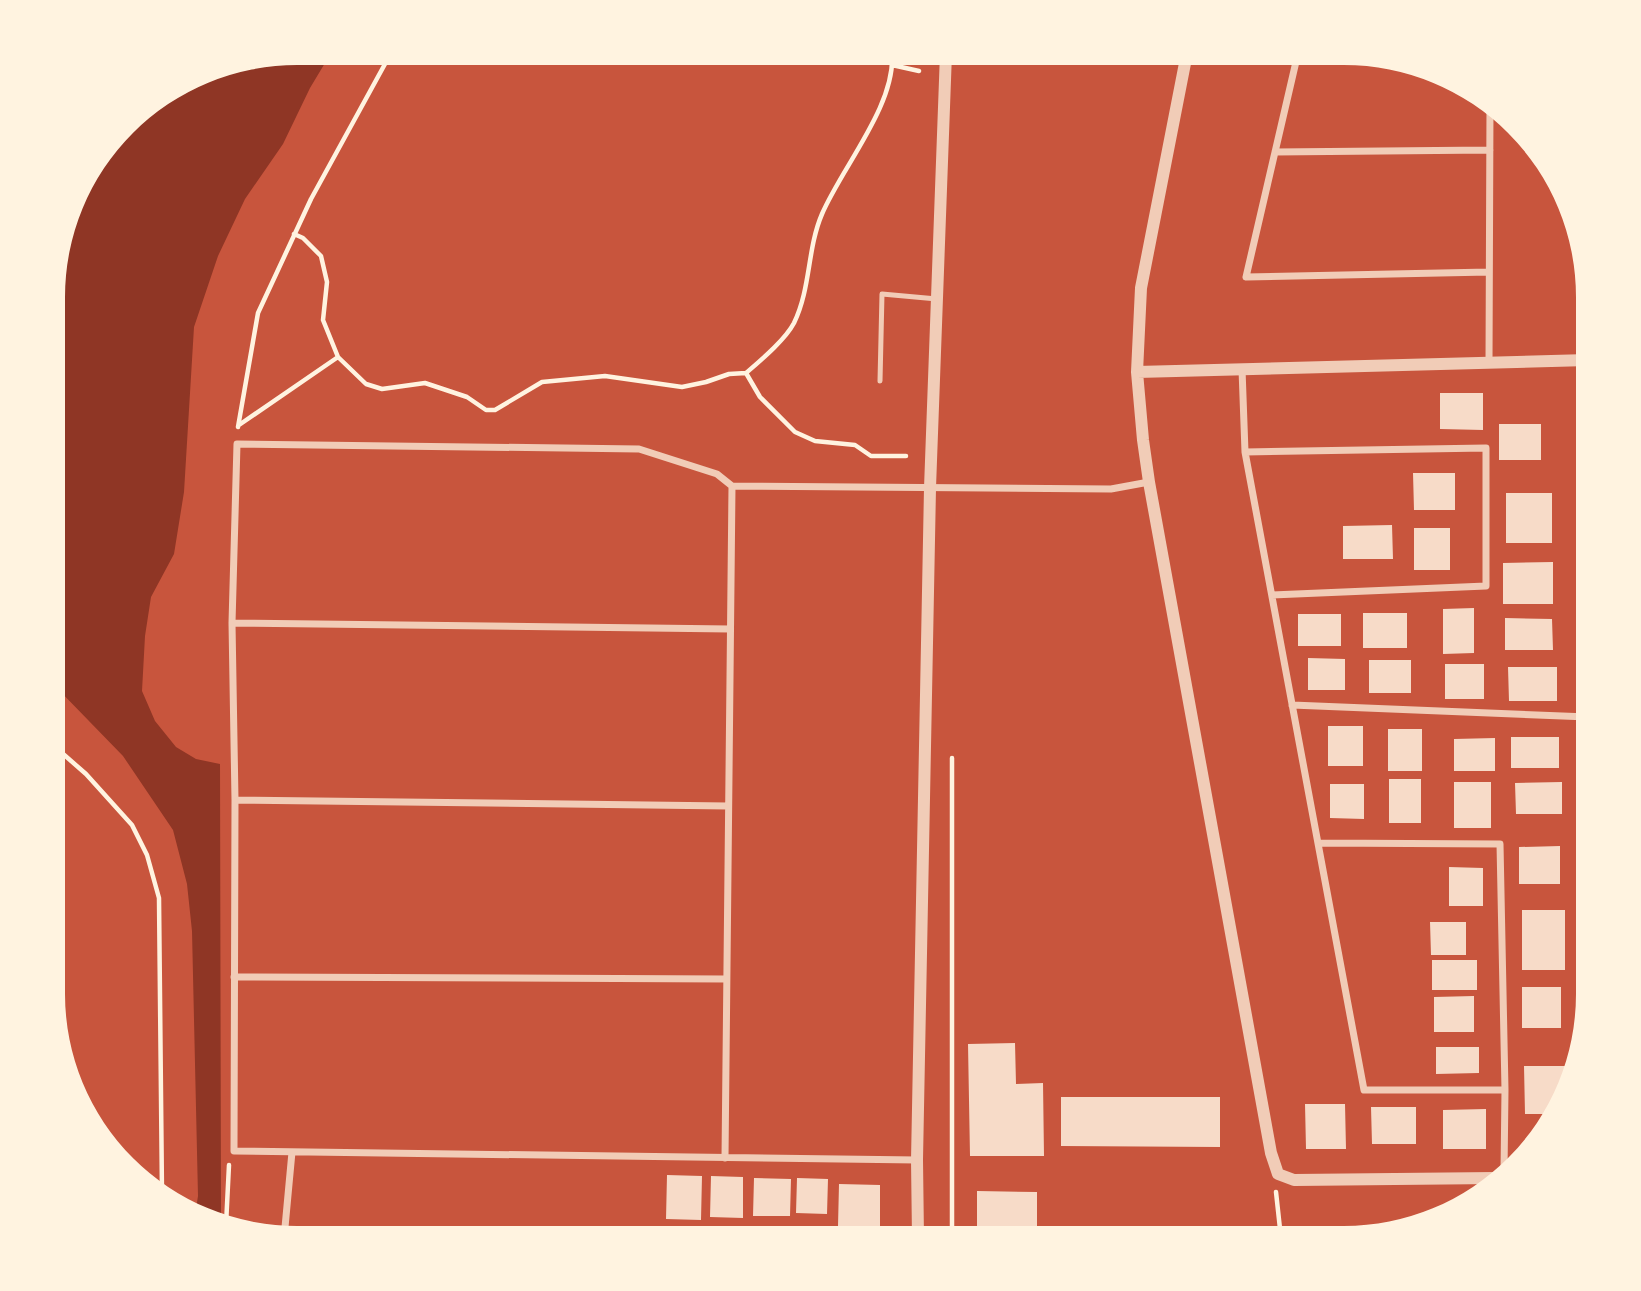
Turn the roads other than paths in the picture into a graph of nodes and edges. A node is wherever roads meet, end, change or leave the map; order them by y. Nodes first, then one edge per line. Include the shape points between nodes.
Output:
1 (946, 65) edge
2 (1185, 65) edge
3 (1295, 65) edge
4 (1490, 117) edge
5 (1490, 150) junction
6 (1275, 152) junction
7 (1489, 272) junction
8 (937, 299) junction
9 (1576, 360) edge
10 (1489, 363) junction
11 (1242, 369) junction
12 (1137, 372) junction
13 (880, 381) dead end
14 (1245, 452) junction
15 (1149, 482) junction
16 (732, 486) junction
17 (930, 488) junction
18 (1272, 595) junction
19 (232, 623) junction
20 (730, 629) junction
21 (1292, 705) junction
22 (1576, 717) edge
23 (235, 800) junction
24 (728, 806) junction
25 (1318, 843) junction
26 (234, 977) junction
27 (726, 979) junction
28 (1505, 1090) junction
29 (292, 1152) junction
30 (725, 1158) junction
31 (917, 1160) junction
32 (1504, 1162) edge
33 (1485, 1178) edge
34 (285, 1226) edge
35 (918, 1226) edge

1 - 8 street
2 - 12 street via 1141,288
3 - 6 street
4 - 5 street
5 - 6 street
5 - 7 street
6 - 7 street via 1246,277
7 - 10 street
8 - 13 lane via 882,294
8 - 17 street
9 - 10 street
10 - 11 street
11 - 12 street
11 - 14 street
12 - 15 street
14 - 18 street
14 - 18 street via 1486,448 1486,586
15 - 17 street via 1111,489
15 - 33 street via 1278,1174 1294,1180
16 - 17 street
16 - 19 street via 717,474 639,449 237,444
16 - 20 street
17 - 31 street
18 - 21 street
19 - 20 street
19 - 23 street
20 - 24 street
21 - 22 street
21 - 25 street
23 - 24 street
23 - 26 street
24 - 27 street
25 - 28 street via 1364,1090
25 - 28 street via 1500,844
26 - 27 street
26 - 29 street via 234,1151
27 - 30 street
28 - 32 street
29 - 30 street
29 - 34 street
30 - 31 street
31 - 35 street

